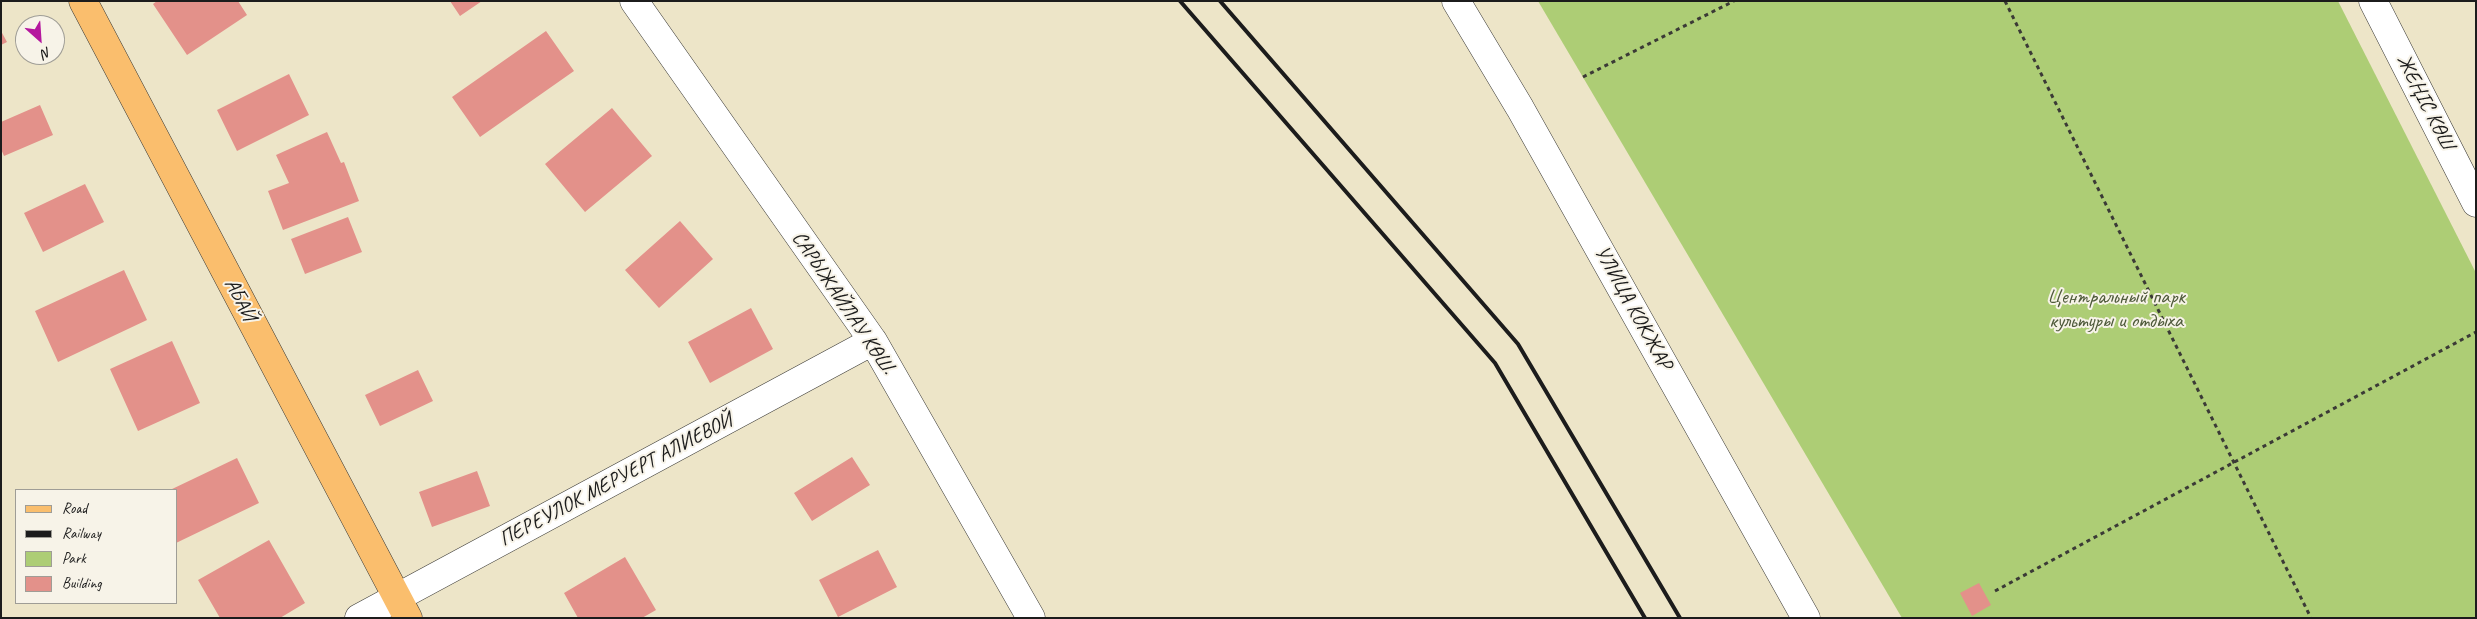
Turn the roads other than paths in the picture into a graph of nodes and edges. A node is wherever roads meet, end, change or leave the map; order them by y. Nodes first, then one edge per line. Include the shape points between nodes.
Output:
1 (83, 1) edge
2 (634, 1) edge
3 (1456, 1) edge
4 (2374, 1) edge
5 (2476, 203) edge
6 (872, 341) junction
7 (402, 608) edge
8 (359, 618) edge
9 (1031, 618) edge
10 (1806, 618) edge

1 - 7 main road, АБАЙ
2 - 6 street, САРЫЖАЙЛАУ КӨШ.
3 - 10 street, УЛИЦА КОКЖАР via 1520,108
4 - 5 street, ЖЕҢІС КӨШ
6 - 7 street, ПЕРЕУЛОК МЕРУЕРТ АЛИЕВОЙ
6 - 9 street, САРЫЖАЙЛАУ КӨШ.
7 - 8 street, ПЕРЕУЛОК МЕРУЕРТ АЛИЕВОЙ

